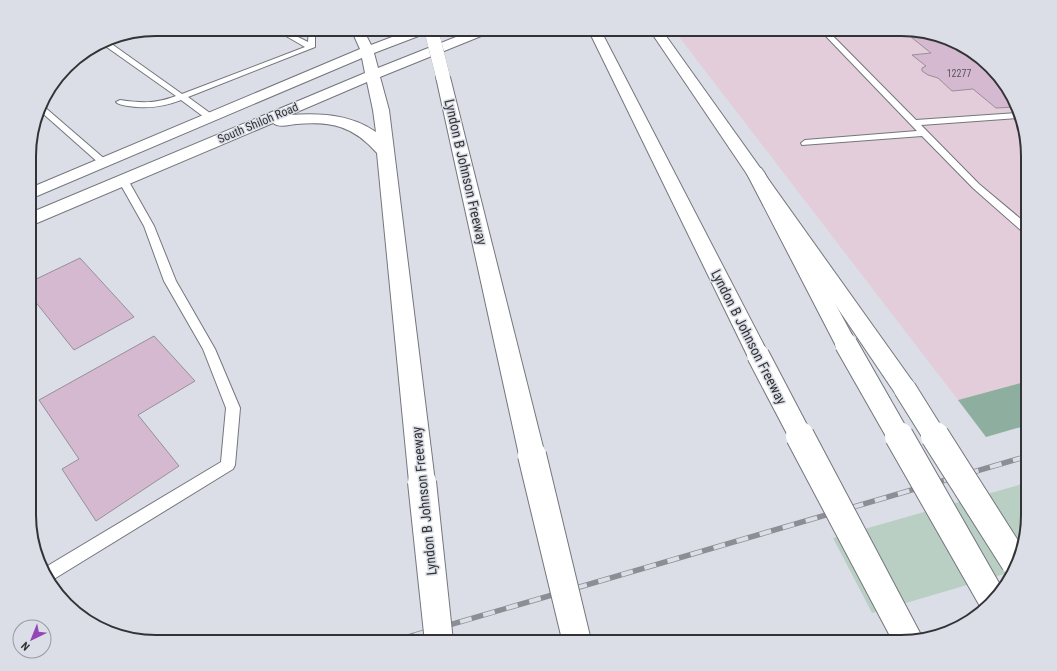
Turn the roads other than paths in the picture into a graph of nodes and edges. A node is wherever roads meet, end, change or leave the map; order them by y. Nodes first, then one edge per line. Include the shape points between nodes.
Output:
1 (290, 36) edge
2 (312, 36) edge
3 (360, 36) edge
4 (407, 36) edge
5 (433, 36) edge
6 (470, 36) edge
7 (598, 36) edge
8 (660, 36) edge
9 (829, 36) edge
10 (110, 45) edge
11 (311, 47) junction
12 (367, 51) junction
13 (372, 75) junction
14 (182, 97) junction
15 (120, 102) dead end
16 (45, 110) edge
17 (1014, 115) edge
18 (212, 118) junction
19 (915, 123) junction
20 (254, 125) junction
21 (924, 133) junction
22 (805, 143) dead end
23 (384, 150) junction
24 (104, 163) junction
25 (754, 172) junction
26 (123, 180) junction
27 (36, 191) edge
28 (36, 217) edge
29 (1021, 225) edge
30 (1013, 559) edge
31 (51, 572) edge
32 (990, 595) edge
33 (438, 635) edge
34 (575, 635) edge
35 (905, 635) edge

1 - 11 lane
2 - 11 lane
3 - 12 main road, Lyndon B Johnson Freeway
4 - 12 main road, South Shiloh Road
5 - 34 main road, Lyndon B Johnson Freeway, bridge
6 - 13 main road, South Shiloh Road
7 - 35 main road, Lyndon B Johnson Freeway, bridge via 758,355
8 - 25 main road
9 - 19 lane
10 - 14 lane
11 - 14 lane
12 - 13 main road, Lyndon B Johnson Freeway
12 - 18 main road, South Shiloh Road
13 - 20 main road, South Shiloh Road
13 - 23 main road, Lyndon B Johnson Freeway via 381,110
14 - 15 lane via 166,103 144,106
14 - 18 lane
16 - 24 lane
17 - 19 lane
18 - 24 main road, South Shiloh Road
19 - 21 lane
20 - 23 main road via 302,118 327,119 366,132
20 - 26 main road, South Shiloh Road
21 - 22 lane
21 - 29 lane via 976,186
23 - 33 main road, Lyndon B Johnson Freeway, bridge
24 - 26 main road
24 - 27 main road, South Shiloh Road
25 - 30 main road, bridge via 905,389
25 - 32 main road, bridge via 846,344
26 - 28 main road, South Shiloh Road
26 - 31 lane via 149,226 170,281 209,349 233,408 228,465

